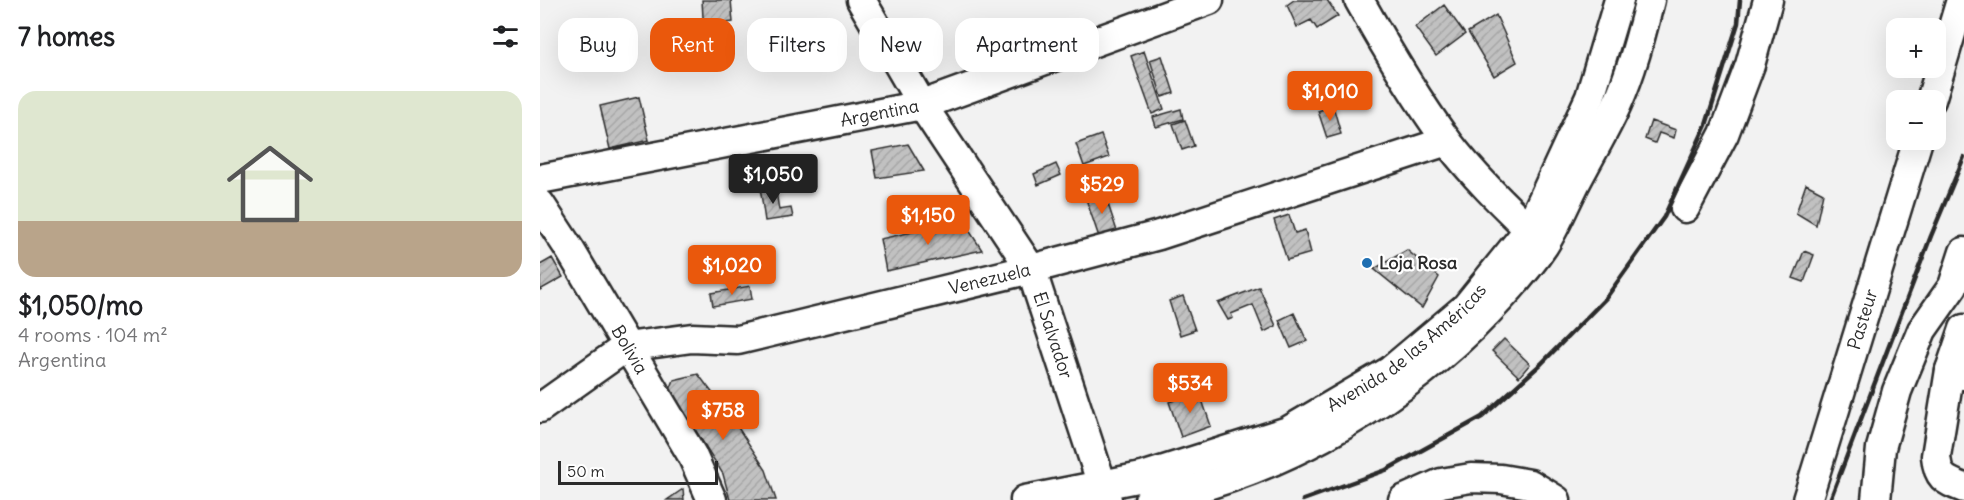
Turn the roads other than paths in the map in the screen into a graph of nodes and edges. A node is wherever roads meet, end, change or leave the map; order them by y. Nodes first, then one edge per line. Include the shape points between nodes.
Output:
1 (861, 0) edge
2 (1209, 0) edge
3 (1359, 0) edge
4 (1619, 0) edge
5 (1650, 0) edge
6 (1768, 0) edge
7 (1962, 0) edge
8 (1933, 90) edge
9 (922, 105) junction
10 (1447, 141) junction
11 (1915, 150) edge
12 (540, 179) edge
13 (540, 204) edge
14 (1685, 208) dead end
15 (1536, 236) junction
16 (1964, 253) edge
17 (1031, 269) junction
18 (1964, 329) edge
19 (626, 347) junction
20 (1957, 372) edge
21 (540, 408) edge
22 (1964, 488) edge
23 (1105, 493) edge
24 (712, 500) edge
25 (1025, 500) edge
26 (1149, 500) edge
27 (1403, 500) edge
28 (1556, 500) edge
29 (1807, 500) edge
30 (1876, 500) edge

1 - 9 street, El Salvador
2 - 9 street, Argentina
3 - 10 street via 1395,64
4 - 15 street, Avenida de las Américas via 1590,97
5 - 15 street, Avenida de las Américas via 1618,102
6 - 14 street via 1750,65 1724,134
7 - 8 street
9 - 12 street, Argentina
9 - 17 street, El Salvador
10 - 15 street via 1494,196
10 - 17 street, Venezuela via 1159,235
11 - 29 street, Pasteur
13 - 19 street, Bolivia
15 - 23 street, Avenida de las Américas via 1466,307 1390,371 1288,431 1142,477
15 - 26 street, Avenida de las Américas via 1495,305 1441,358 1394,394 1287,456 1227,480
16 - 30 street via 1953,286 1922,330 1897,391 1881,448
17 - 19 street, Venezuela via 738,340 692,338
17 - 23 street, El Salvador
18 - 20 street
19 - 21 street, Venezuela
19 - 24 street, Bolivia via 692,455
20 - 22 street via 1936,456 1937,469 1945,480
23 - 25 street, Avenida de las Américas
27 - 28 street via 1441,483 1471,478 1530,484

